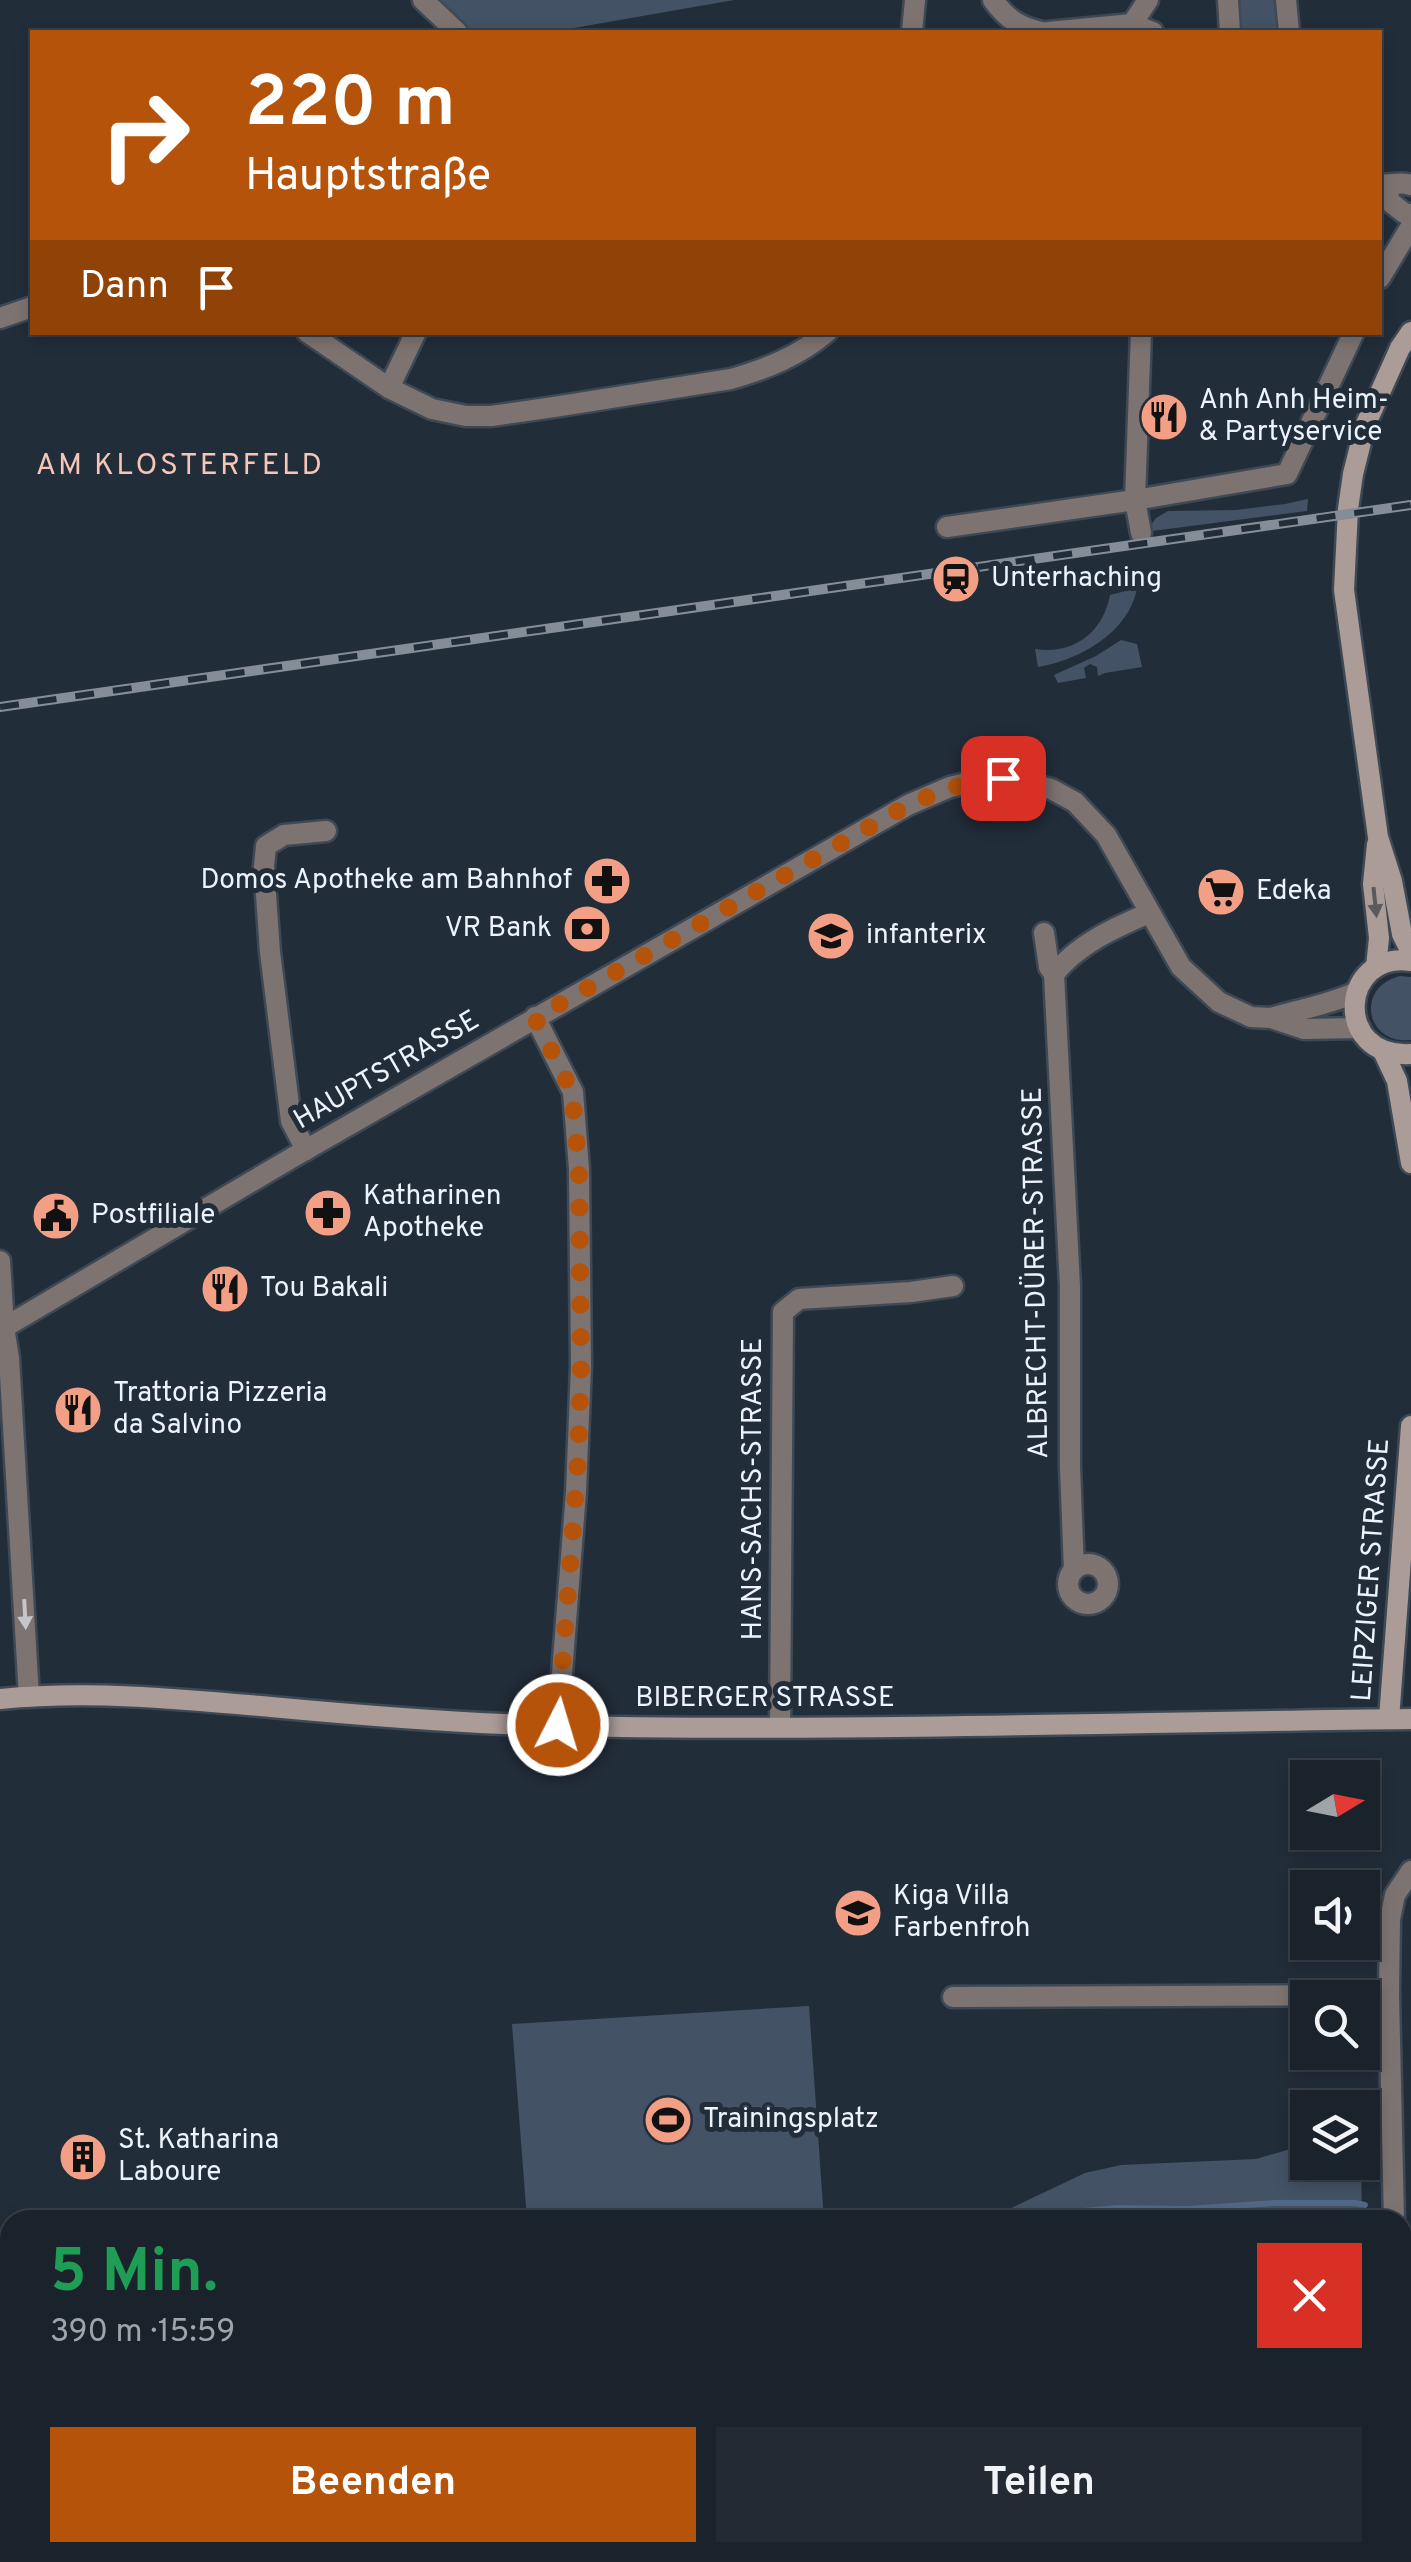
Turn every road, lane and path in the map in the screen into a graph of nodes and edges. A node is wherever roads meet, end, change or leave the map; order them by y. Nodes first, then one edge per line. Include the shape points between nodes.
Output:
1 (423, 0) edge
2 (915, 0) edge
3 (992, 0) edge
4 (1148, 0) edge
5 (1228, 0) edge
6 (1293, 1) edge
7 (1132, 28) edge
8 (454, 30) edge
9 (912, 30) edge
10 (1035, 30) edge
11 (1088, 30) edge
12 (1230, 30) edge
13 (1289, 30) edge
14 (1384, 184) edge
15 (1411, 185) edge
16 (1411, 214) edge
17 (1411, 226) edge
18 (1382, 275) edge
19 (30, 308) edge
20 (1, 316) edge
21 (1411, 332) edge
22 (311, 335) edge
23 (415, 335) edge
24 (823, 335) edge
25 (1141, 335) edge
26 (1353, 335) edge
27 (389, 388) junction
28 (1135, 500) junction
29 (1184, 506) dead end
30 (946, 527) dead end
31 (1136, 530) dead end
32 (326, 831) dead end
33 (1378, 837) junction
34 (1149, 913) junction
35 (1075, 952) junction
36 (1411, 952) edge
37 (1411, 961) edge
38 (1376, 967) junction
39 (1054, 974) junction
40 (1356, 992) junction
41 (535, 1018) junction
42 (1272, 1018) junction
43 (1360, 1028) junction
44 (1383, 1051) junction
45 (1411, 1054) edge
46 (306, 1150) junction
47 (1411, 1163) edge
48 (0, 1260) edge
49 (953, 1286) dead end
50 (2, 1329) edge
51 (1411, 1426) edge
52 (1074, 1570) dead end
53 (30, 1696) junction
54 (0, 1700) edge
55 (1411, 1719) edge
56 (1388, 1720) junction
57 (558, 1725) junction
58 (780, 1727) junction
59 (1411, 1871) edge
60 (1389, 1996) junction
61 (953, 1997) dead end
62 (1394, 2210) edge

1 - 8 street
2 - 9 street
3 - 10 street via 1020,27
4 - 7 street
5 - 12 street
6 - 13 street
7 - 11 street
14 - 15 street
14 - 16 street via 1389,201
17 - 18 street
19 - 20 street
21 - 33 main road via 1365,426 1348,509 1344,590
22 - 27 street
23 - 27 street
24 - 27 street via 792,357 731,379 491,416 432,409
25 - 28 street
26 - 28 street via 1287,474
28 - 29 street
28 - 30 street via 984,516
28 - 31 street
32 - 46 street via 284,836 266,846 264,866 291,1121
33 - 36 main road
33 -> 38 main road
34 - 35 street
34 - 41 street, HAUPTSTRASSE via 1106,835 1075,802 1030,783 978,780 908,805
34 - 42 street, HAUPTSTRASSE via 1180,967 1200,987 1234,1010
35 - 39 street
35 - 39 street, ALBRECHT-DÜRER-STRASSE via 1044,933
37 - 38 main road
38 - 40 main road
39 - 52 street, ALBRECHT-DÜRER-STRASSE via 1070,1286
40 - 42 street
40 - 43 main road
41 - 46 street, HAUPTSTRASSE
41 - 57 street via 572,1092 577,1135 581,1366
42 - 43 street, HAUPTSTRASSE via 1304,1029
43 - 44 main road
44 - 45 main road
44 - 47 main road via 1397,1082
46 - 50 street, HAUPTSTRASSE
48 - 50 street
49 - 58 street, HANS-SACHS-STRASSE via 798,1298 783,1312
50 -> 53 street
51 - 56 main road, LEIPZIGER STRASSE
53 - 54 main road, BIBERGER STRASSE
53 - 57 main road, BIBERGER STRASSE
55 - 56 main road, BIBERGER STRASSE
56 - 58 main road, BIBERGER STRASSE
57 - 58 main road, BIBERGER STRASSE
59 - 60 street via 1394,1895
60 - 61 street
60 - 62 street

